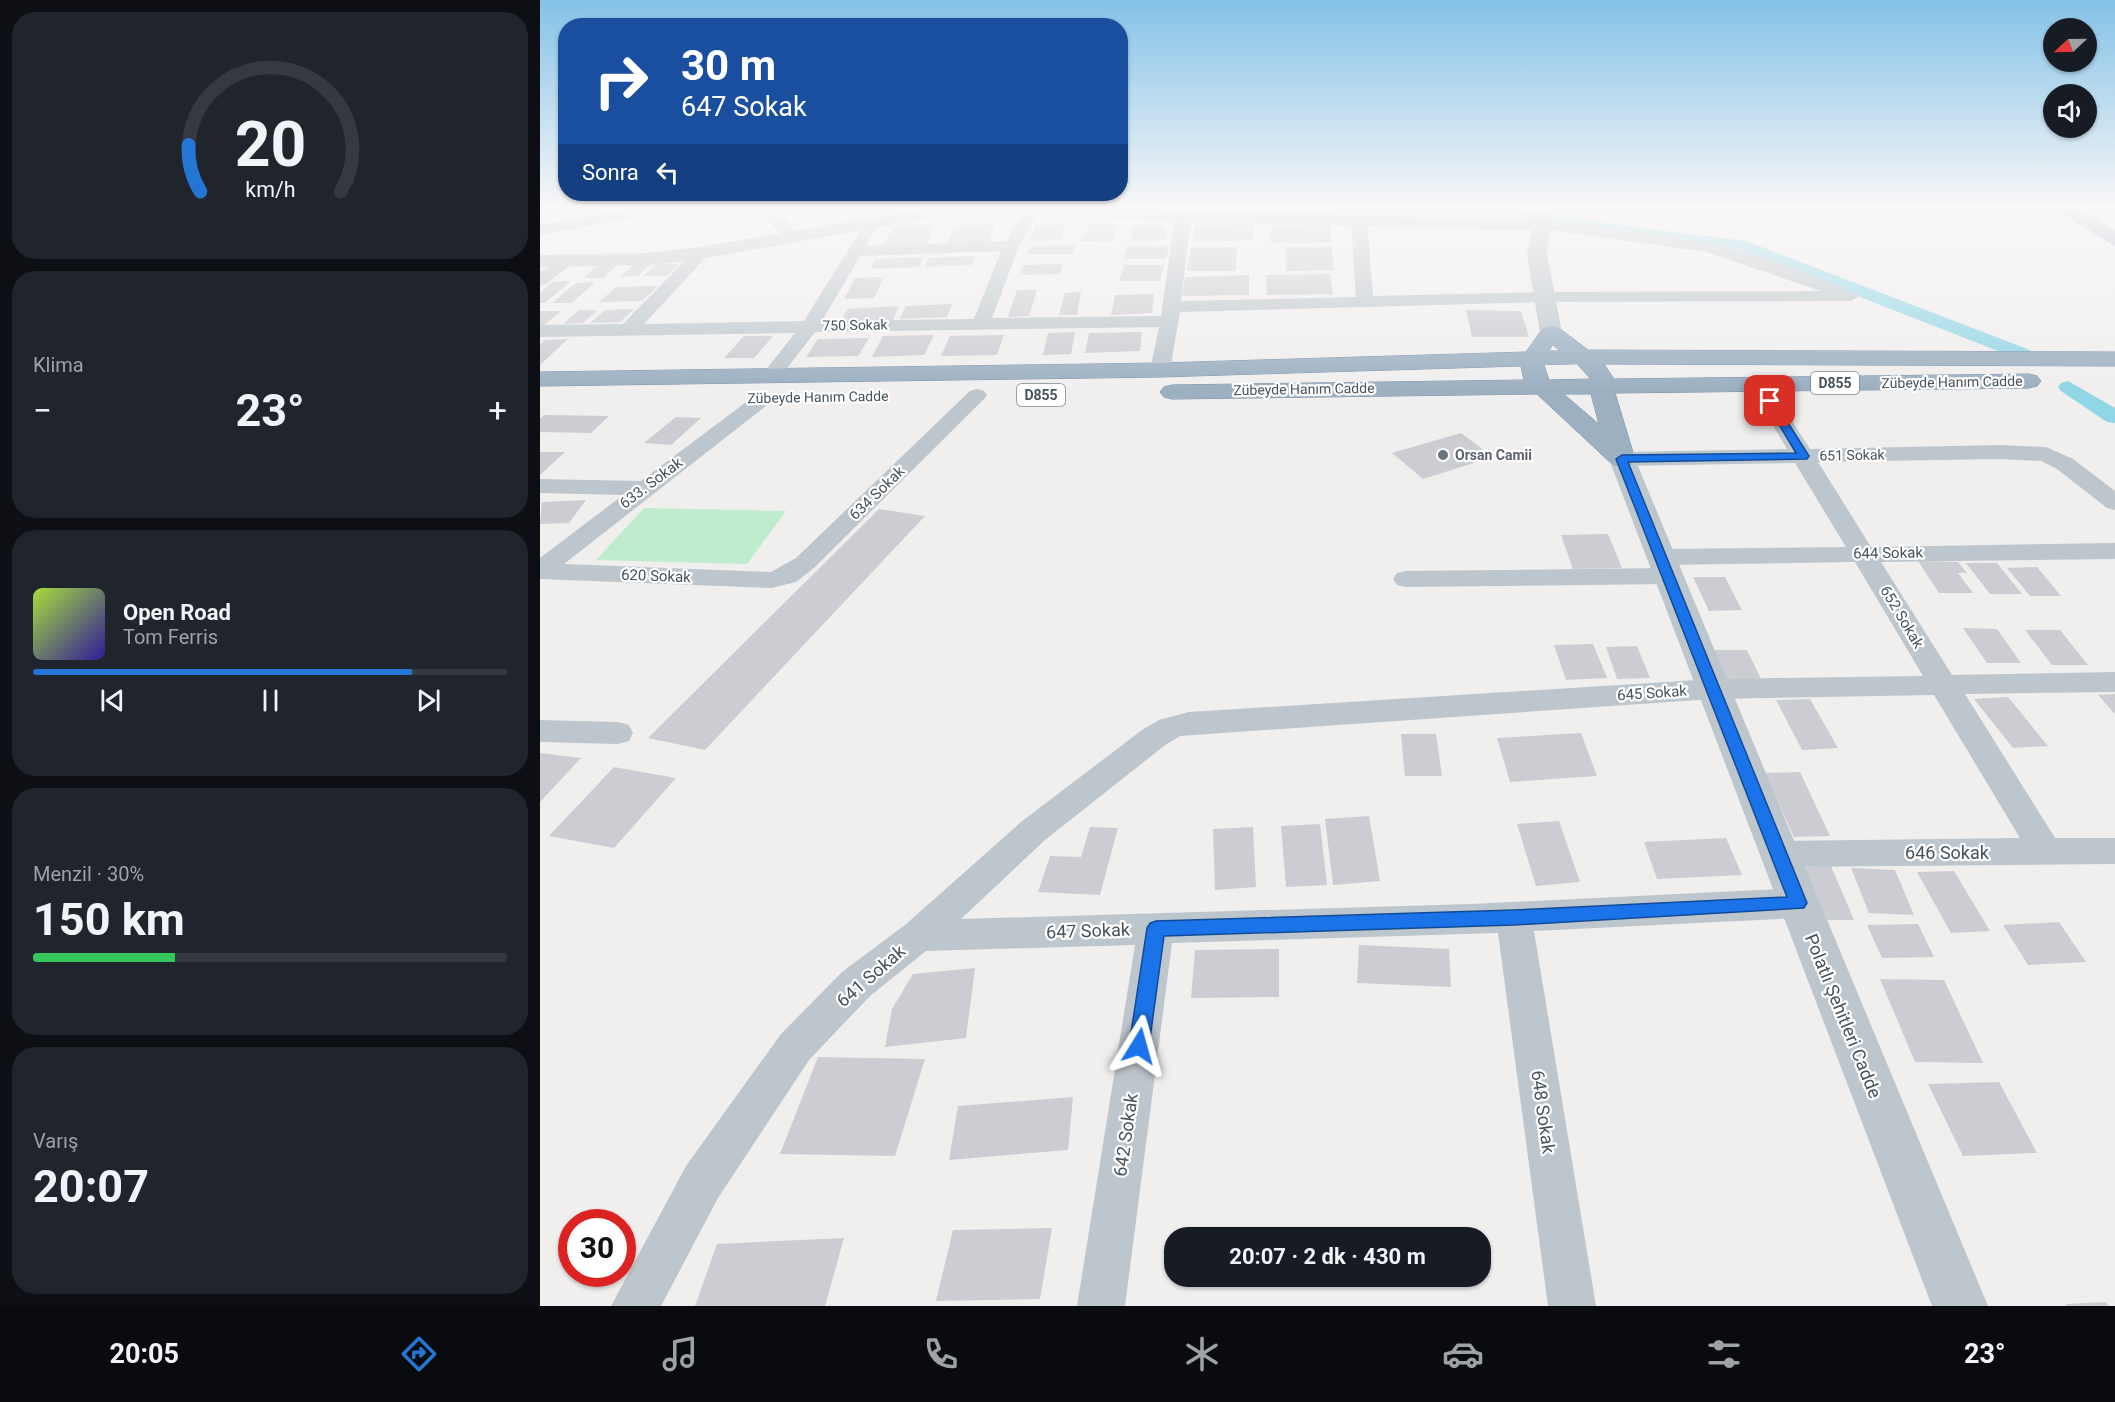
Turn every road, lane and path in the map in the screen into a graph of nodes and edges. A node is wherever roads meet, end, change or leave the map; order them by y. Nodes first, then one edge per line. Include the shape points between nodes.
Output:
1 (554, 269) edge
2 (686, 269) edge
3 (844, 269) edge
4 (1002, 269) edge
5 (1176, 269) edge
6 (1363, 269) edge
7 (1539, 269) edge
8 (1779, 269) edge
9 (540, 279) edge
10 (1543, 297) junction
11 (1365, 302) junction
12 (1170, 314) junction
13 (981, 323) junction
14 (810, 326) junction
15 (629, 329) junction
16 (540, 331) edge
17 (1551, 333) junction
18 (1532, 357) junction
19 (1582, 357) junction
20 (2115, 359) edge
21 (540, 379) edge
22 (2115, 380) edge
23 (1157, 382) junction
24 (1758, 383) junction
25 (767, 387) junction
26 (1602, 387) junction
27 (1543, 388) junction
28 (989, 395) joint
29 (540, 402) edge
30 (1803, 456) junction
31 (1622, 459) junction
32 (540, 486) edge
33 (645, 488) junction
34 (2115, 503) edge
35 (2115, 551) edge
36 (1863, 554) junction
37 (1665, 566) junction
38 (540, 571) edge
39 (1406, 579) dead end
40 (771, 580) joint
41 (2115, 682) edge
42 (1944, 685) junction
43 (1713, 689) junction
44 (1189, 723) joint
45 (540, 731) edge
46 (618, 733) dead end
47 (2115, 851) edge
48 (2046, 852) junction
49 (1779, 854) junction
50 (1798, 903) junction
51 (1514, 918) junction
52 (1156, 928) junction
53 (918, 936) junction
54 (635, 1306) edge
55 (1101, 1306) edge
56 (1572, 1306) edge
57 (1960, 1306) edge

1 - 9 street
2 - 15 street
3 - 14 street, 633. Sokak
4 - 13 street
5 - 12 street
6 - 11 street
7 - 10 street
8 - 10 street, 750 Sokak via 1851,296
10 - 11 street, 750 Sokak
10 - 17 street
11 - 12 street, 750 Sokak
12 - 13 street, 750 Sokak
12 - 23 street
13 - 14 street, 750 Sokak
14 - 15 street, 750 Sokak
14 - 25 street, 633. Sokak
15 - 16 street, 750 Sokak
17 - 18 highway
17 - 19 highway
18 - 19 highway, Zübeyde Hanım Cadde / D855
18 - 23 highway, Zübeyde Hanım Cadde / D855
18 - 27 highway via 1532,372
19 - 20 highway, Zübeyde Hanım Cadde / D855
19 - 26 highway via 1602,376
21 - 25 highway, Zübeyde Hanım Cadde / D855
22 - 24 highway, Zübeyde Hanım Cadde / D855
23 - 25 highway, Zübeyde Hanım Cadde / D855
23 - 27 highway, Zübeyde Hanım Cadde / D855
24 - 26 highway, Zübeyde Hanım Cadde / D855
24 - 30 street, 652 Sokak
25 - 28 highway, Zübeyde Hanım Cadde / D855
25 - 29 highway, Zübeyde Hanım Cadde / D855
25 - 33 street, 633. Sokak
26 - 27 highway, Zübeyde Hanım Cadde / D855
26 - 31 highway
27 - 31 highway
28 - 40 street, 634 Sokak via 797,571
30 - 31 street, 651 Sokak
30 - 34 street, 651 Sokak via 2046,454
30 - 36 street, 652 Sokak
31 - 37 street, Polatlı Şehitleri Cadde
32 - 33 street
33 - 38 street, 633. Sokak
35 - 36 street, 644 Sokak
36 - 37 street, 644 Sokak
36 - 42 street, 652 Sokak
37 - 39 street, 644 Sokak
37 - 43 street, Polatlı Şehitleri Cadde
38 - 40 street, 620 Sokak
41 - 42 street, 645 Sokak
42 - 43 street, 645 Sokak
42 - 48 street, 652 Sokak
43 - 44 street, 645 Sokak
43 - 49 street, Polatlı Şehitleri Cadde
44 - 53 street, 641 Sokak via 1152,738 1034,831
45 - 46 street
47 - 48 street, 646 Sokak
48 - 49 street, 646 Sokak
49 - 50 street, Polatlı Şehitleri Cadde
50 - 51 street, 647 Sokak
50 - 57 street, Polatlı Şehitleri Cadde
51 - 52 street, 647 Sokak
51 - 56 street, 648 Sokak
52 - 53 street, 647 Sokak
52 - 55 street, 642 Sokak
53 - 54 street, 641 Sokak via 856,984 795,1047 702,1182

